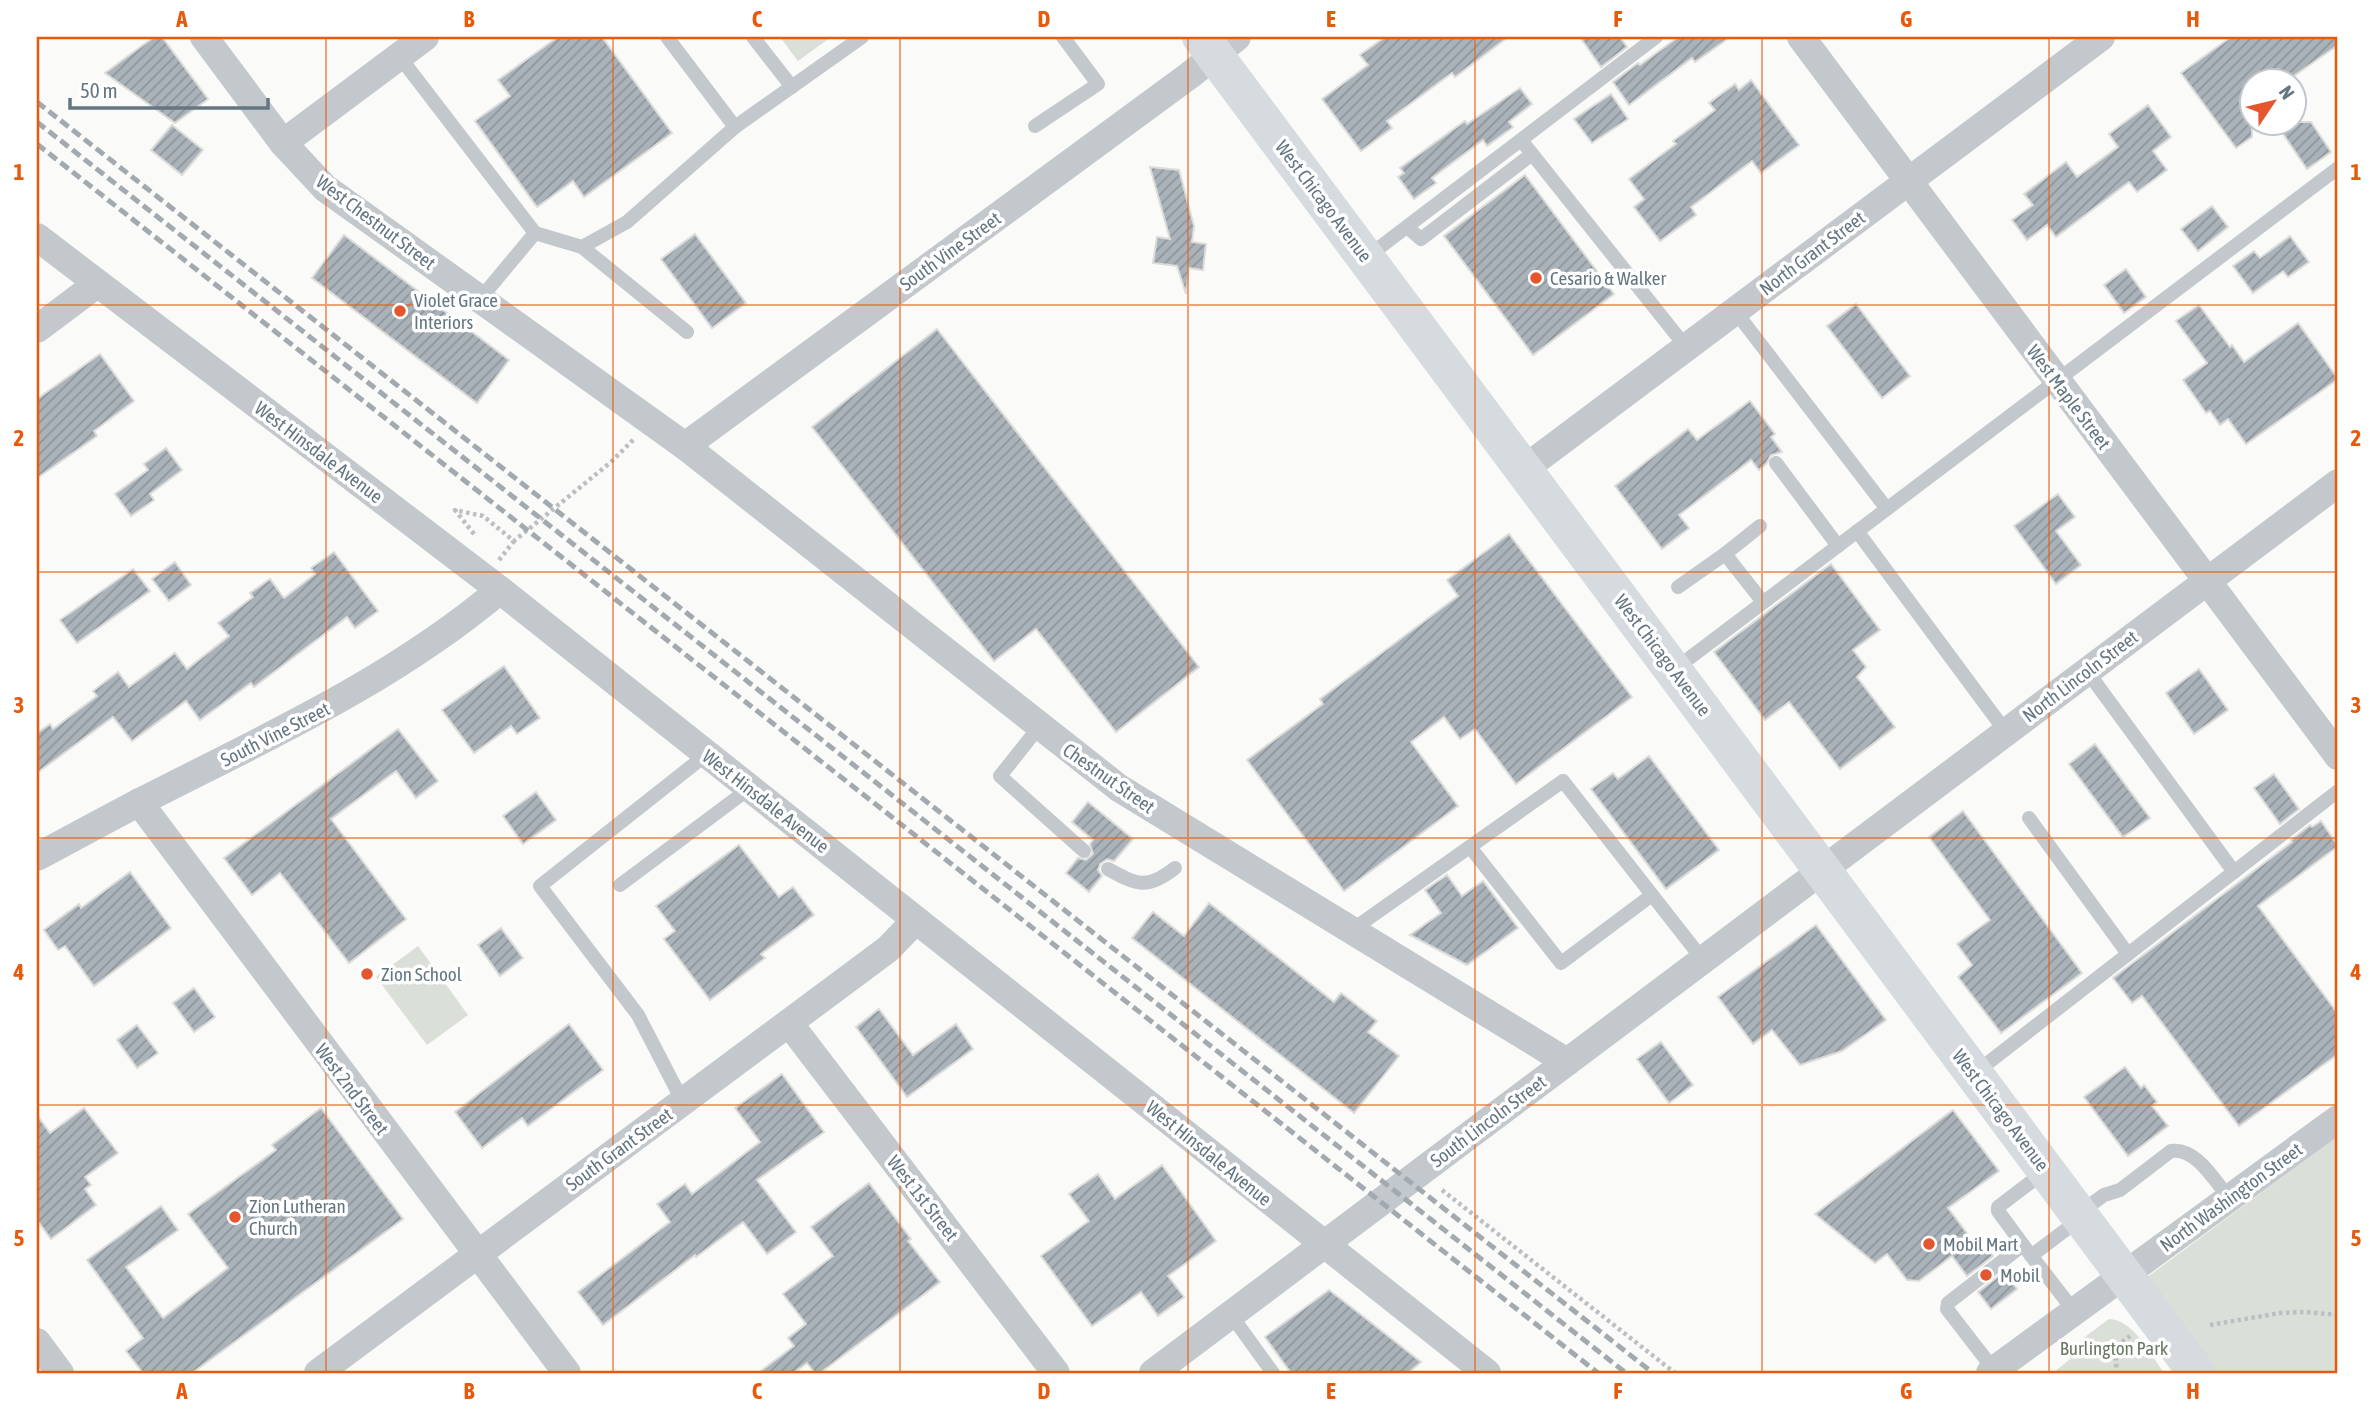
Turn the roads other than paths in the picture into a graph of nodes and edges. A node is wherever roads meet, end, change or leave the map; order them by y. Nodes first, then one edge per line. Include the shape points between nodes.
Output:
1 (204, 37) edge
2 (425, 37) edge
3 (667, 37) edge
4 (753, 37) edge
5 (862, 37) edge
6 (1063, 37) edge
7 (1657, 37) edge
8 (1801, 37) edge
9 (2101, 37) edge
10 (1217, 43) edge
11 (400, 56) junction
12 (792, 87) junction
13 (1035, 126) dead end
14 (735, 127) junction
15 (1521, 140) junction
16 (283, 143) junction
17 (1532, 154) junction
18 (2338, 168) edge
19 (1909, 181) junction
20 (1407, 227) junction
21 (535, 233) junction
22 (37, 237) edge
23 (582, 247) junction
24 (1366, 258) junction
25 (97, 284) junction
26 (480, 299) junction
27 (1735, 311) junction
28 (37, 329) edge
29 (687, 332) dead end
30 (1686, 347) junction
31 (2057, 380) junction
32 (685, 446) junction
33 (1776, 463) dead end
34 (1524, 469) junction
35 (2338, 482) edge
36 (1887, 509) junction
37 (1760, 526) dead end
38 (1857, 531) junction
39 (1838, 546) junction
40 (1725, 554) junction
41 (2207, 581) junction
42 (1678, 587) dead end
43 (500, 590) junction
44 (1763, 602) junction
45 (1673, 670) junction
46 (2087, 671) junction
47 (1039, 727) junction
48 (2006, 732) junction
49 (707, 754) junction
50 (2338, 756) edge
51 (750, 788) junction
52 (2338, 791) edge
53 (139, 802) junction
54 (2029, 818) dead end
55 (1470, 847) junction
56 (1084, 851) dead end
57 (37, 857) edge
58 (1175, 868) dead end
59 (1108, 869) dead end
60 (1822, 870) junction
61 (2234, 872) junction
62 (620, 885) dead end
63 (1652, 895) junction
64 (916, 920) junction
65 (1352, 930) junction
66 (2128, 954) junction
67 (1703, 960) junction
68 (789, 1023) junction
69 (1567, 1062) junction
70 (1974, 1074) junction
71 (683, 1102) junction
72 (2338, 1119) edge
73 (2046, 1170) junction
74 (2229, 1198) junction
75 (2080, 1216) junction
76 (1324, 1245) junction
77 (2027, 1250) junction
78 (476, 1254) junction
79 (2124, 1275) junction
80 (2074, 1311) junction
81 (1231, 1315) junction
82 (37, 1342) edge
83 (1992, 1372) edge
84 (60, 1373) edge
85 (318, 1373) edge
86 (567, 1373) edge
87 (1056, 1373) edge
88 (1153, 1373) edge
89 (1273, 1373) edge
90 (1488, 1373) edge
91 (2197, 1373) edge

1 - 16 street, West Chestnut Street
2 - 11 street
3 - 14 lane
4 - 12 lane
5 - 12 lane
6 - 13 lane via 1098,84
7 - 15 lane
8 - 19 street, West Maple Street
9 - 19 street, North Grant Street
10 - 24 main road, West Chicago Avenue
10 - 32 street, South Vine Street via 1190,75
11 - 16 street
11 - 21 lane
12 - 14 lane
14 - 23 lane via 627,222
15 - 17 lane
15 - 20 lane
16 - 26 street, West Chestnut Street via 325,188
17 - 20 lane via 1420,239
17 - 30 lane
18 - 31 lane
19 - 27 street, North Grant Street
19 - 31 street, West Maple Street
20 - 24 lane
21 - 23 lane
21 - 26 lane
22 - 25 street, West Hinsdale Avenue
23 - 29 lane
24 - 34 main road, West Chicago Avenue
25 - 28 street
25 - 43 street, West Hinsdale Avenue
26 - 32 street, West Chestnut Street
27 - 30 street, North Grant Street
27 - 36 lane
30 - 34 street, North Grant Street
31 - 36 lane
31 - 41 street, West Maple Street
32 - 47 street, Chestnut Street
33 - 39 lane
34 - 45 main road, West Chicago Avenue
35 - 41 street, North Lincoln Street
36 - 38 lane
37 - 40 lane
38 - 39 lane
38 - 48 lane
39 - 44 lane
40 - 42 lane
40 - 44 lane
41 - 46 street, North Lincoln Street
41 - 50 street, West Maple Street
43 - 49 street, West Hinsdale Avenue
43 - 53 street, South Vine Street via 466,618 335,703
44 - 45 lane
45 - 60 main road, West Chicago Avenue
46 - 48 street, North Lincoln Street
46 - 61 lane
47 - 56 lane via 1000,776
47 - 65 street, Chestnut Street via 1119,789
48 - 60 street, North Lincoln Street
49 - 51 street, West Hinsdale Avenue
49 - 71 lane via 540,886 638,1016
51 - 62 lane
51 - 64 street, West Hinsdale Avenue
52 - 61 lane
53 - 57 street, South Vine Street
53 - 78 street, West 2nd Street
54 - 66 lane
55 - 63 lane via 1563,781
55 - 63 lane via 1561,964
55 - 65 lane
58 - 59 lane via 1146,884 1131,882
60 - 67 street, South Lincoln Street
60 - 70 main road, West Chicago Avenue
61 - 66 lane
63 - 67 lane
64 - 68 street, South Grant Street via 888,949
64 - 76 street, West Hinsdale Avenue
65 - 69 street, Chestnut Street
66 - 70 lane
67 - 69 street, South Lincoln Street
68 - 71 street, South Grant Street
68 - 87 street, West 1st Street
69 - 76 street, South Lincoln Street
70 - 73 main road, West Chicago Avenue
71 - 78 street, South Grant Street
72 - 74 street, North Washington Street
73 - 75 main road, West Chicago Avenue
73 - 77 lane via 1998,1207
74 - 75 lane via 2181,1149 2171,1151 2120,1190 2104,1195
74 - 79 street, North Washington Street
75 - 77 lane
75 - 79 main road, West Chicago Avenue
76 - 81 street, South Lincoln Street
76 - 90 street, West Hinsdale Avenue
77 - 80 lane
77 - 83 lane via 1948,1303 1947,1309
78 - 85 street, South Grant Street
78 - 86 street, West 2nd Street
79 - 80 street, North Washington Street
79 - 91 main road, West Chicago Avenue
80 - 83 street, North Washington Street
81 - 88 street, South Lincoln Street
81 - 89 lane
82 - 84 street

